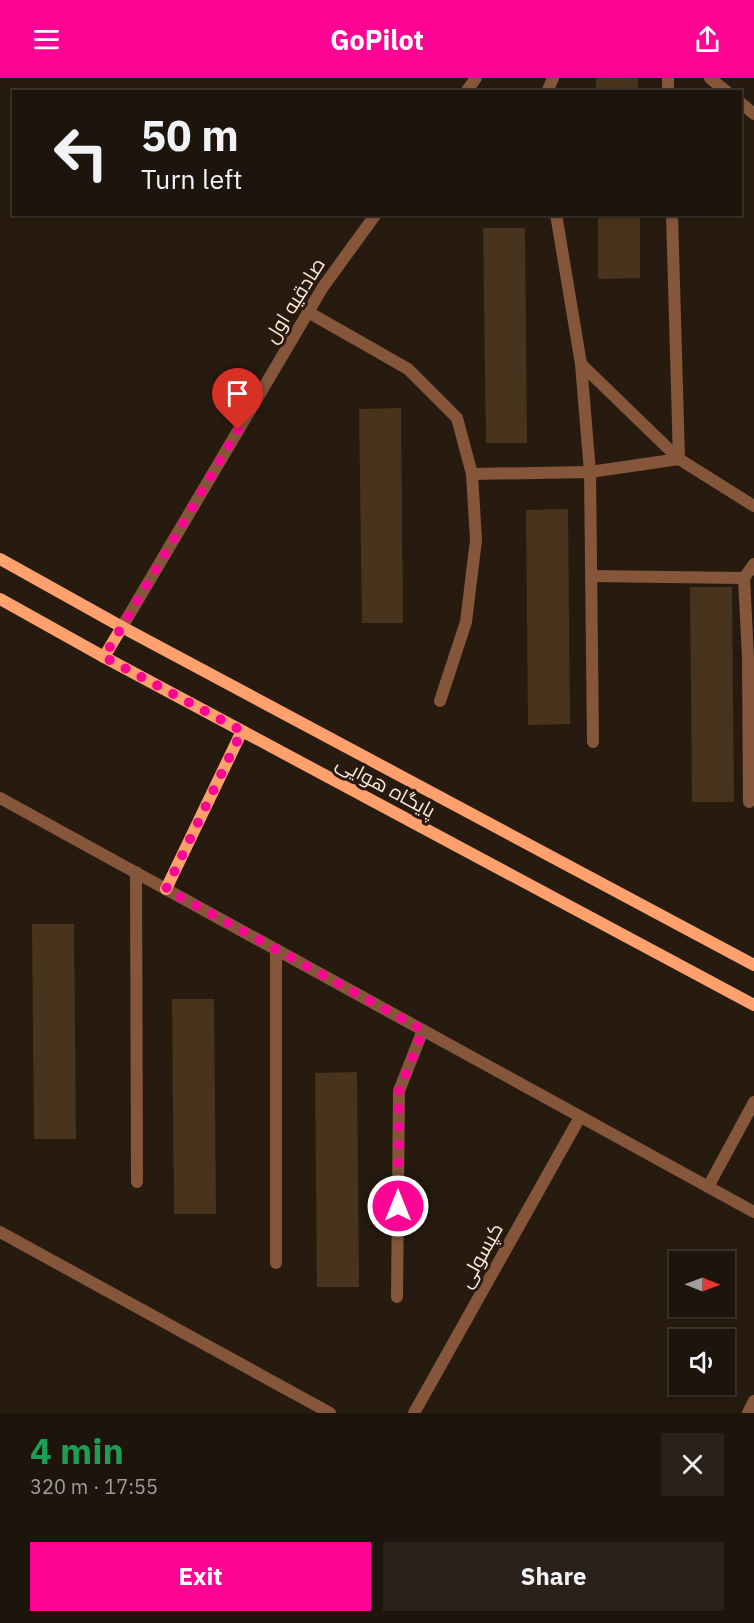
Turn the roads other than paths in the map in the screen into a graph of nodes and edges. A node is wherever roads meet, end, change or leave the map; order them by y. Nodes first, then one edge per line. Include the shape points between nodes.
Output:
1 (710, 78) edge
2 (725, 90) edge
3 (742, 104) edge
4 (754, 114) edge
5 (375, 216) edge
6 (556, 216) edge
7 (672, 216) edge
8 (308, 312) junction
9 (580, 364) junction
10 (679, 459) junction
11 (590, 472) junction
12 (472, 474) junction
13 (754, 506) edge
14 (0, 559) edge
15 (754, 564) edge
16 (591, 576) junction
17 (744, 578) junction
18 (0, 599) edge
19 (122, 627) junction
20 (104, 657) junction
21 (751, 658) edge
22 (440, 700) dead end
23 (242, 731) junction
24 (592, 742) dead end
25 (0, 798) edge
26 (749, 802) dead end
27 (136, 872) junction
28 (166, 889) junction
29 (276, 950) junction
30 (754, 965) edge
31 (754, 1005) edge
32 (423, 1030) junction
33 (754, 1102) edge
34 (580, 1117) junction
35 (137, 1182) dead end
36 (708, 1187) junction
37 (754, 1212) edge
38 (0, 1232) edge
39 (276, 1263) dead end
40 (398, 1297) dead end
41 (754, 1401) edge
42 (330, 1413) edge
43 (414, 1413) edge
44 (747, 1413) edge

1 - 2 street
3 - 4 street
5 - 8 street, صادقیه اول
6 - 9 street
7 - 10 street
8 - 12 street via 408,369 457,418
8 - 19 street, صادقیه اول
9 - 10 street
9 - 11 street
10 - 11 street
10 - 13 street
11 - 12 street
11 - 16 street
12 - 22 street via 476,540 466,622
14 - 19 main road, پایگاه هوایی
15 - 17 street
16 - 17 street
16 - 24 street
17 - 21 street
18 - 20 main road, پایگاه هوایی
19 - 20 main road
19 - 30 main road, پایگاه هوایی
20 - 23 main road, پایگاه هوایی
21 - 26 street
23 - 28 main road
23 - 31 main road, پایگاه هوایی
25 - 27 street
27 - 28 street
27 - 35 street
28 - 29 street
29 - 32 street
29 - 39 street
32 - 34 street
32 - 40 street via 399,1091
33 - 36 street
34 - 36 street
34 - 43 street, کپسولی
36 - 37 street
38 - 42 street
41 - 44 street

